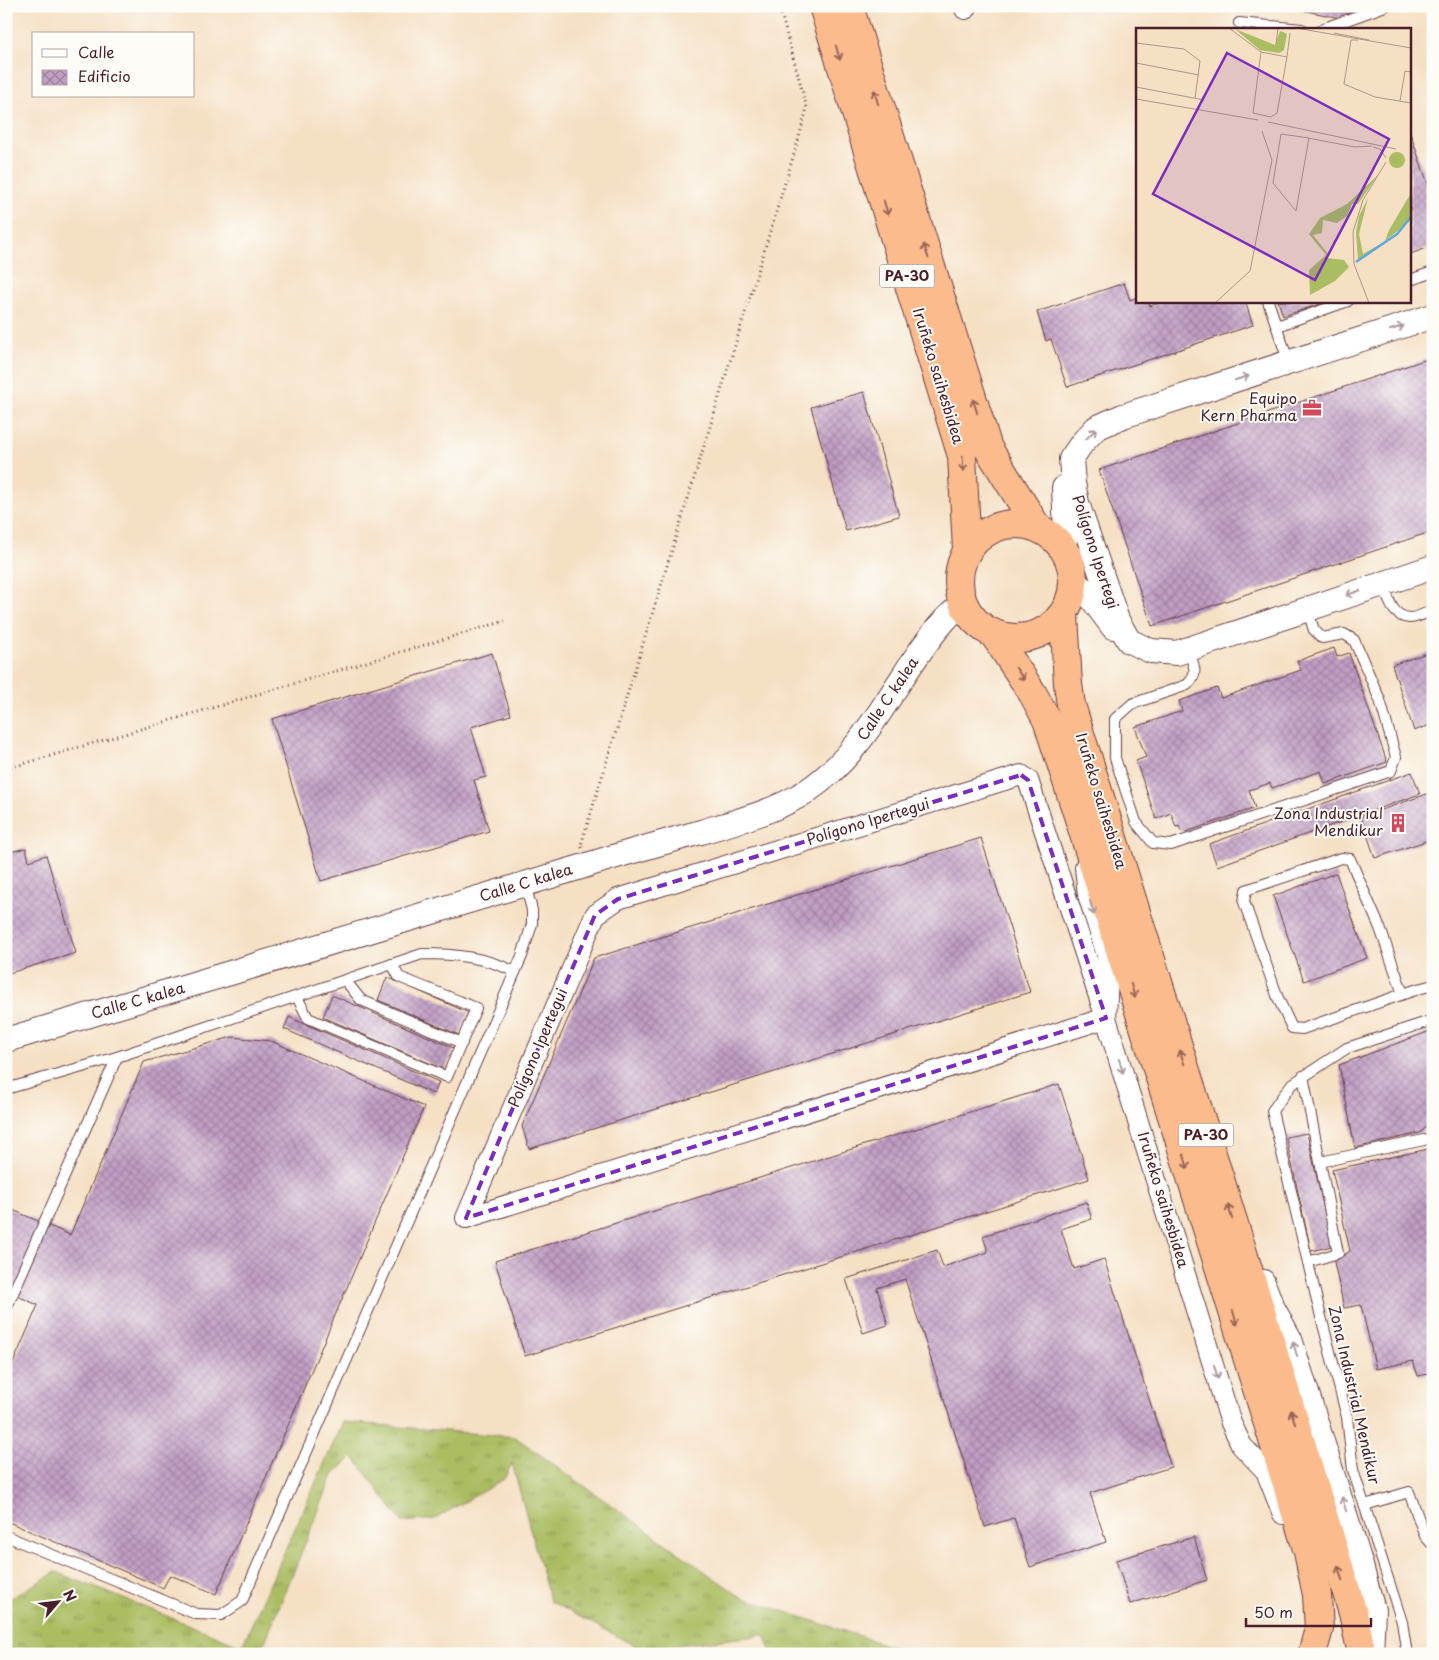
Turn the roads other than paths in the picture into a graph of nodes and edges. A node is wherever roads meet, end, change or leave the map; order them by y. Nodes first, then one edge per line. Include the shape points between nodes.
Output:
1 (823, 6) edge
2 (849, 6) edge
3 (1385, 6) edge
4 (1239, 23) dead end
5 (1292, 28) edge
6 (1325, 28) edge
7 (1433, 272) edge
8 (1412, 279) edge
9 (1268, 302) edge
10 (1345, 302) edge
11 (1433, 316) edge
12 (1277, 326) junction
13 (1289, 362) junction
14 (1071, 459) junction
15 (1037, 527) junction
16 (1064, 549) junction
17 (967, 550) junction
18 (1433, 566) edge
19 (1074, 582) junction
20 (1383, 583) junction
21 (963, 604) junction
22 (1307, 609) junction
23 (1433, 610) edge
24 (1064, 614) junction
25 (992, 633) junction
26 (1129, 641) junction
27 (1188, 649) junction
28 (1081, 825) junction
29 (525, 884) junction
30 (392, 964) junction
31 (515, 972) junction
32 (345, 980) junction
33 (1433, 985) edge
34 (1403, 994) junction
35 (297, 997) junction
36 (1106, 1018) junction
37 (1433, 1020) edge
38 (6, 1040) edge
39 (462, 1043) junction
40 (117, 1057) junction
41 (1303, 1076) junction
42 (6, 1089) edge
43 (1424, 1140) dead end
44 (1320, 1162) junction
45 (1240, 1243) junction
46 (1308, 1262) junction
47 (6, 1308) edge
48 (1365, 1506) junction
49 (6, 1536) edge
50 (1433, 1545) edge
51 (1308, 1552) junction
52 (1312, 1654) edge
53 (1362, 1654) edge
54 (1373, 1654) edge
55 (1407, 1654) edge

1 -> 17 highway, Iruñeko saihesbidea / PA-30 via 962,456
15 -> 2 highway, Iruñeko saihesbidea / PA-30 via 988,448
3 - 6 lane
4 - 5 lane
7 - 8 lane
9 - 12 lane
10 - 12 lane
13 -> 11 street, Polígono Ipertegi
12 - 13 lane
14 -> 13 street, Polígono Ipertegi via 1096,428 1123,416
14 - 16 street, Polígono Ipertegi via 1063,484
14 - 26 street, Polígono Ipertegi via 1078,503 1117,620
15 - 16 highway, PA-30
15 - 17 highway, PA-30 via 1017,523 998,526 981,535
16 - 19 highway, PA-30 via 1072,565
17 - 21 highway, PA-30 via 960,567
18 - 20 street, Polígono Ipertegi
19 - 24 highway, PA-30
19 - 26 street, Polígono Ipertegi via 1086,592 1118,633
20 -> 22 street, Polígono Ipertegi
20 - 23 lane via 1391,607 1400,615 1411,618
21 - 25 highway, PA-30 via 970,616
21 - 29 street, Calle C kalea via 944,620 925,645 865,735 837,768 807,791 777,807 738,821
22 - 27 street, Polígono Ipertegi
22 - 27 lane via 1314,630 1322,638 1344,634 1354,640 1380,700 1396,757 1391,771 1171,846 1153,843 1136,822 1115,758 1115,719 1132,704 1187,685 1195,671
24 - 25 highway, PA-30 via 1050,628 1032,637 1012,638
45 -> 24 highway, Iruñeko saihesbidea / PA-30 via 1071,705
25 -> 28 highway, Iruñeko saihesbidea / PA-30 via 1047,720
26 - 27 street, Polígono Ipertegi via 1151,651 1177,653
28 -> 36 street, Iruñeko saihesbidea via 1088,895 1107,955
28 -> 51 highway, Iruñeko saihesbidea / PA-30
29 - 31 lane via 532,924
29 - 38 street, Calle C kalea
30 - 31 lane via 422,954 450,954 478,959
30 - 32 lane
30 - 39 lane via 399,977 476,1008
31 - 49 lane via 242,1601 222,1615 196,1614
32 - 35 lane
32 - 39 lane via 361,1000
33 - 34 lane
34 - 34 lane via 1302,1029 1292,1028 1244,902 1246,890 1340,858 1350,859 1380,928
35 - 39 lane via 308,1018 447,1077
35 - 40 lane
36 - 36 street, Polígono Ipertegui via 598,1177 466,1218 595,915 618,899 1021,775 1028,780
36 -> 51 street, Iruñeko saihesbidea via 1232,1423 1242,1446 1266,1471 1292,1538
37 - 41 lane, Zona Industrial Mendikur via 1347,1048
40 - 42 lane
40 - 47 lane
41 - 44 lane
41 - 46 lane, Zona Industrial Mendikur via 1291,1085 1272,1111
43 - 44 lane
44 - 46 lane via 1338,1253
53 -> 45 highway, Iruñeko saihesbidea / PA-30
54 -> 45 street, Iruñeko saihesbidea via 1375,1610 1292,1339 1273,1304 1258,1259
46 - 48 lane, Zona Industrial Mendikur via 1347,1417 1353,1470
48 - 50 lane, Zona Industrial Mendikur via 1409,1492 1425,1536
48 - 55 lane, Zona Industrial Mendikur via 1402,1622
51 - 52 highway, Iruñeko saihesbidea / PA-30 via 1317,1595 1319,1628

